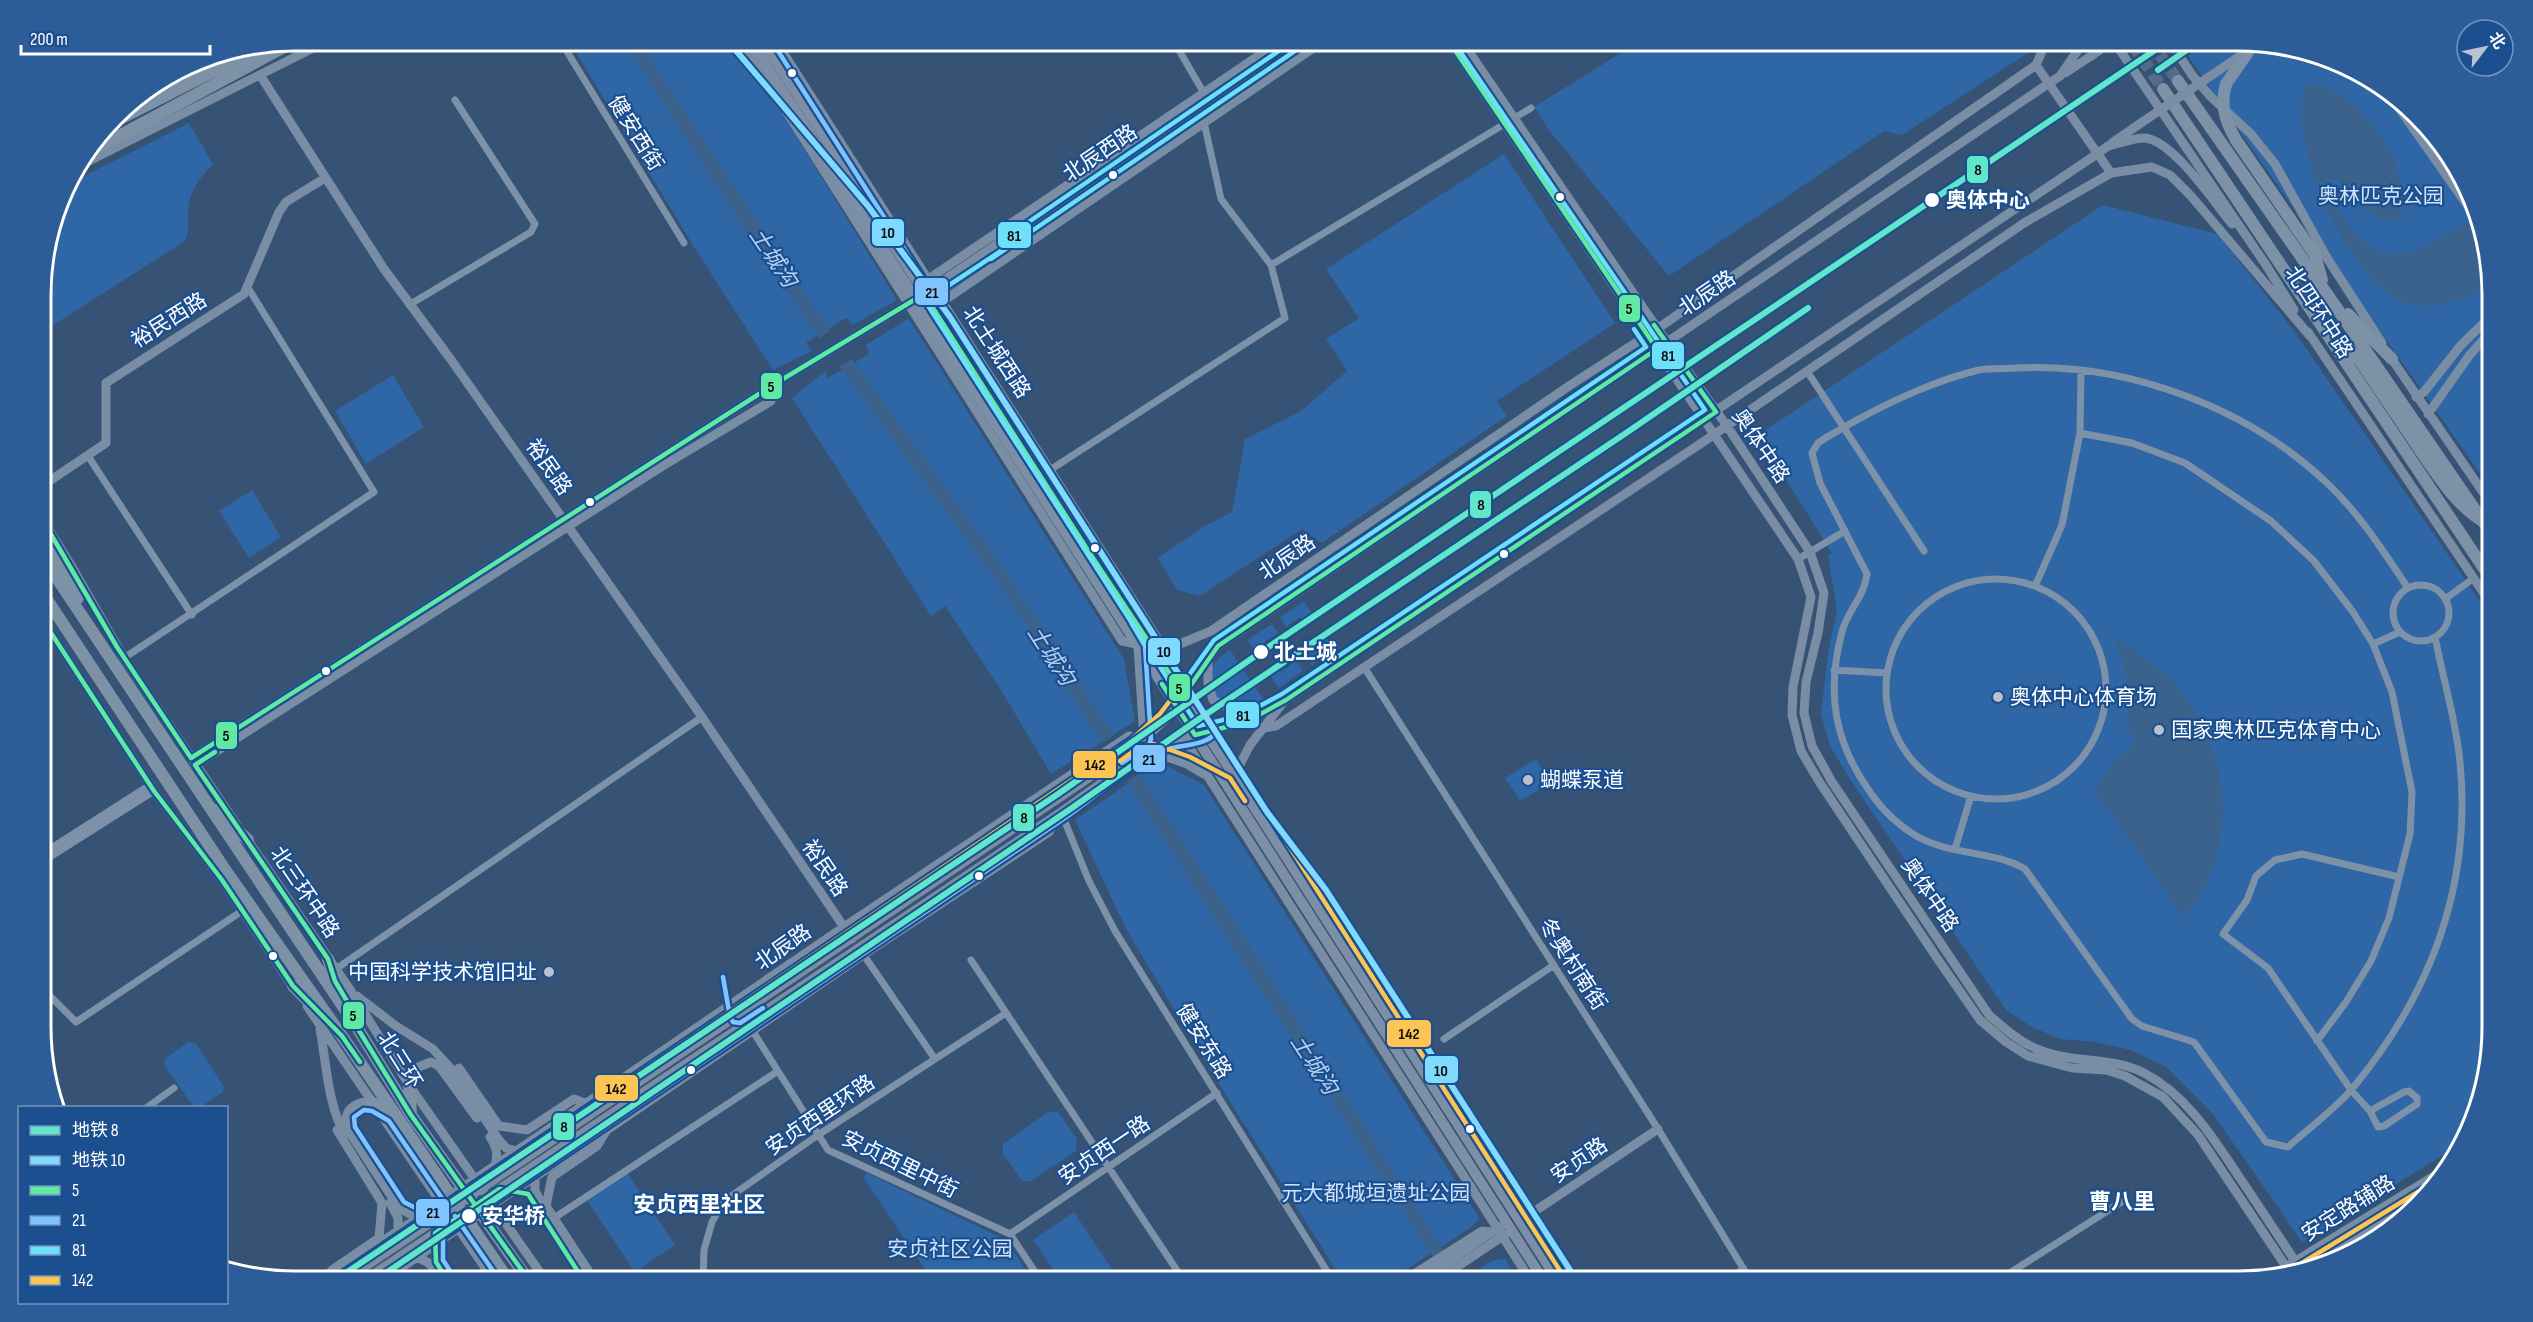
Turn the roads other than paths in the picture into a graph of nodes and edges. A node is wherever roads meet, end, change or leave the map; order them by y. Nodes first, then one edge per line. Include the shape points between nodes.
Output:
1 (307, 51) edge
2 (567, 51) edge
3 (747, 51) edge
4 (758, 51) edge
5 (769, 51) edge
6 (782, 51) edge
7 (1180, 51) edge
8 (1268, 51) edge
9 (1277, 51) edge
10 (1296, 51) edge
11 (1308, 51) edge
12 (1455, 51) edge
13 (1468, 51) edge
14 (2042, 51) edge
15 (2077, 51) edge
16 (2098, 51) edge
17 (2121, 51) edge
18 (2177, 51) edge
19 (279, 52) edge
20 (2246, 52) edge
21 (2250, 52) edge
22 (241, 57) edge
23 (2036, 65) junction
24 (260, 75) junction
25 (2060, 76) junction
26 (2178, 81) tunnel mouth
27 (2163, 89) tunnel mouth
28 (1207, 97) junction
29 (455, 100) dead end
30 (1531, 108) dead end
31 (135, 112) edge
32 (2406, 118) edge
33 (1203, 119) junction
34 (1513, 119) junction
35 (1504, 125) junction
36 (102, 145) edge
37 (2108, 146) junction
38 (92, 160) edge
39 (2111, 173) junction
40 (325, 177) junction
41 (2460, 195) edge
42 (684, 243) dead end
43 (1271, 265) junction
44 (2266, 265) junction
45 (247, 286) junction
46 (2325, 291) junction
47 (927, 295) junction
48 (409, 304) junction
49 (2312, 308) junction
50 (2482, 324) edge
51 (1658, 329) junction
52 (1648, 336) junction
53 (2310, 336) junction
54 (2482, 341) edge
55 (1668, 342) junction
56 (1657, 348) junction
57 (2392, 359) junction
58 (2081, 370) junction
59 (1807, 371) junction
60 (2416, 397) junction
61 (1716, 412) junction
62 (2428, 414) junction
63 (1705, 419) junction
64 (1727, 426) junction
65 (2080, 433) junction
66 (1714, 435) junction
67 (88, 456) junction
68 (1050, 470) junction
69 (51, 480) edge
70 (2482, 491) edge
71 (2482, 520) edge
72 (2482, 521) edge
73 (566, 523) junction
74 (1845, 531) junction
75 (51, 533) edge
76 (51, 548) edge
77 (1924, 551) dead end
78 (1810, 552) junction
79 (1798, 559) junction
80 (2482, 565) edge
81 (51, 568) edge
82 (2474, 578) junction
83 (2035, 586) junction
84 (2408, 588) junction
85 (2482, 590) edge
86 (2445, 599) junction
87 (51, 606) edge
88 (51, 608) edge
89 (54, 610) junction
90 (192, 615) junction
91 (1247, 626) junction
92 (1211, 631) junction
93 (2400, 632) junction
94 (51, 633) edge
95 (2434, 638) junction
96 (2373, 644) junction
97 (1137, 646) junction
98 (1156, 647) junction
99 (118, 660) junction
100 (1208, 660) junction
101 (1364, 668) junction
102 (1834, 670) junction
103 (1887, 673) junction
104 (1184, 694) junction
105 (1285, 701) junction
106 (1176, 705) junction
107 (702, 717) junction
108 (1252, 718) junction
109 (1263, 728) junction
110 (1208, 731) junction
111 (1195, 735) junction
112 (1144, 739) junction
113 (1143, 750) junction
114 (193, 761) junction
115 (1235, 774) junction
116 (1208, 776) junction
117 (1226, 784) junction
118 (152, 788) junction
119 (200, 795) junction
120 (1971, 796) junction
121 (188, 811) junction
122 (1061, 812) junction
123 (248, 840) junction
124 (51, 849) edge
125 (1955, 849) junction
126 (51, 856) edge
127 (2399, 877) junction
128 (222, 880) junction
129 (242, 911) junction
130 (844, 927) junction
131 (1332, 930) junction
132 (858, 947) junction
133 (971, 960) dead end
134 (332, 964) junction
135 (1554, 965) junction
136 (293, 986) junction
137 (351, 991) junction
138 (51, 997) edge
139 (1006, 1013) junction
140 (747, 1022) junction
141 (319, 1023) junction
142 (358, 1029) junction
143 (753, 1032) junction
144 (342, 1036) junction
145 (1444, 1038) dead end
146 (2317, 1041) junction
147 (432, 1049) junction
148 (935, 1059) junction
149 (778, 1071) junction
150 (409, 1085) junction
151 (174, 1088) dead end
152 (2351, 1090) junction
153 (1217, 1093) junction
154 (333, 1101) junction
155 (371, 1102) junction
156 (587, 1104) junction
157 (147, 1106) edge
158 (2370, 1111) junction
159 (394, 1115) junction
160 (411, 1115) junction
161 (1658, 1129) junction
162 (607, 1130) junction
163 (818, 1135) junction
164 (517, 1152) junction
165 (536, 1158) junction
166 (491, 1168) junction
167 (1108, 1168) junction
168 (534, 1179) junction
169 (2430, 1179) edge
170 (499, 1189) junction
171 (514, 1191) junction
172 (2123, 1201) dead end
173 (421, 1216) junction
174 (2392, 1217) edge
175 (554, 1218) junction
176 (1524, 1219) junction
177 (398, 1230) junction
178 (1501, 1232) junction
179 (1010, 1234) junction
180 (435, 1235) junction
181 (398, 1245) junction
182 (2341, 1248) edge
183 (402, 1255) junction
184 (1464, 1257) junction
185 (416, 1258) junction
186 (2295, 1261) junction
187 (2297, 1264) edge
188 (2292, 1265) edge
189 (2285, 1266) edge
190 (1743, 1269) joint
191 (331, 1271) edge
192 (338, 1271) edge
193 (359, 1271) edge
194 (378, 1271) edge
195 (397, 1271) edge
196 (436, 1271) edge
197 (442, 1271) edge
198 (487, 1271) edge
199 (502, 1271) edge
200 (523, 1271) edge
201 (539, 1271) edge
202 (578, 1271) edge
203 (586, 1271) edge
204 (587, 1271) edge
205 (703, 1271) edge
206 (1034, 1271) edge
207 (1177, 1271) edge
208 (1327, 1271) edge
209 (1437, 1271) edge
210 (1454, 1271) edge
211 (1526, 1271) edge
212 (1535, 1271) edge
213 (1553, 1271) edge
214 (1562, 1271) edge
215 (1740, 1271) edge
216 (2013, 1271) edge

1 - 24 street
2 - 42 street, 健安西街
3 - 47 street, 北土城西路
4 - 47 main road, 北土城西路
5 - 47 main road, 北土城西路
6 - 47 street, 北土城西路
7 - 28 street
8 - 28 street, 北辰西路
9 - 28 street, 北辰西路
10 - 33 street, 北辰西路
11 - 33 street, 北辰西路
12 - 35 street, 奥体中路
13 - 34 street, 奥体中路
14 - 23 street
15 - 25 street
16 - 25 street, 北辰路, bridge
17 - 44 street, 北四环中路
18 - 57 street, 北四环中路 via 2199,83 2251,134 2275,164 2327,258
19 - 36 highway
20 - 37 street, 北辰路, bridge
21 - 46 highway, bridge via 2226,84 2222,106 2227,125 2315,255
22 - 31 highway
23 - 39 street
23 - 51 street, 北辰路
24 - 38 street
24 - 40 street, 裕民路
25 - 55 street, 北辰路, bridge
26 - 46 highway, 北四环中路
27 - 49 highway, 北四环中路
28 - 33 street
28 - 47 street, 北辰西路 via 1005,233
29 - 48 street via 535,224 531,232
30 - 34 street
32 - 41 street
33 - 43 street via 1221,199
33 - 47 street, 北辰西路
34 - 35 street
34 - 51 street, 奥体中路
35 - 43 street
35 - 52 street, 奥体中路
37 - 44 street via 2144,138 2159,142 2175,155
37 - 61 street, 北辰路, bridge
39 - 53 street via 2152,166 2170,175
39 - 59 street via 2024,223
40 - 45 street, 裕民西路 via 286,202
40 - 48 street, 裕民路
43 - 68 street via 1285,318
44 - 53 street, 北四环中路
45 - 67 street, 裕民西路 via 244,294 106,383 106,443
45 - 90 street via 374,492
46 - 57 highway
46 - 71 highway, 北四环中路
47 - 68 street, 北土城西路
47 - 73 street, 北辰西路 via 773,385
47 - 97 main road, 北土城西路
47 - 98 main road, 北土城西路
48 - 73 street, 裕民路
49 - 72 highway, bridge via 2360,362 2454,498
49 - 80 highway, 北四环中路
50 - 60 street
51 - 52 street, 北辰路
51 - 55 street, 奥体中路
52 - 56 street, 奥体中路
52 - 92 street, 北辰路
53 - 82 street, 北四环中路
54 - 62 street
55 - 56 street, 北辰路
55 - 61 street, 奥体中路
56 - 63 street, 奥体中路
56 - 91 street, 北辰路
57 - 60 street, 北四环中路
58 - 65 street
58 - 74 street, bridge via 1980,370 1900,397 1818,443 1812,453 1820,483
58 - 84 street via 2139,381 2191,399 2237,419 2283,446 2328,483 2366,525
59 - 64 street
59 - 77 street
60 - 62 street, 北四环中路
61 - 63 street, 北辰路
61 - 64 street, 奥体中路
62 - 70 street, 北四环中路
63 - 66 street, 奥体中路
63 - 105 street, 北辰路
64 - 66 street
64 - 78 street, 奥体中路
65 - 83 street via 2062,525
65 - 96 street via 2132,443 2185,463 2271,521 2314,561
66 - 79 street, 奥体中路
66 - 101 street
67 - 69 street, 裕民西路
67 - 90 street
68 - 98 street, 北土城西路
73 - 107 street, 裕民路
73 - 114 street, 北辰西路
74 - 78 street
74 - 102 street via 1867,574 1865,586 1842,629
75 - 99 street, 北三环中路
76 - 99 highway
78 - 79 street
78 - 186 street, 奥体中路 via 1824,593 1806,682 1804,713 1812,746 1832,782 1989,1015 2013,1036 2038,1050 2115,1063 2143,1073 2176,1095 2206,1128
79 - 189 street, 奥体中路 via 1811,597 1793,687 1792,715 1801,750 1937,958 1980,1020 2028,1056 2072,1068 2106,1070 2163,1097 2198,1135
81 - 99 highway, 北三环
82 - 85 street, 北四环中路
82 - 86 street
83 - 103 street via 1983,580 1940,594 1906,625
83 - 120 street via 2066,604 2095,640 2105,676 2102,721 2080,761 2051,785 2017,798
84 - 86 street via 2433,587
84 - 93 street via 2393,608
86 - 95 street via 2449,616 2442,632
87 - 89 highway, 北三环
88 - 89 highway
89 - 121 highway, 北三环
90 - 99 street
91 - 92 street
91 - 100 street, 北辰路 via 1218,646
92 - 98 street via 1180,644
93 - 95 street via 2416,640
93 - 96 street
94 - 118 street
95 - 152 street via 2460,761 2462,843 2444,927 2428,969 2409,1008
96 - 127 street via 2392,692 2412,792 2410,834
97 - 106 main road, 北土城西路
97 - 112 street
98 - 104 main road, 北土城西路
99 - 114 street, 北三环中路
99 - 119 highway, 北三环
100 - 104 street, 北辰路
100 - 108 street via 1208,683 1214,700
101 - 109 street via 1276,726
101 - 135 street, 冬奥村南街
102 - 103 street
102 - 125 street via 1834,705 1840,739 1855,772 1898,824 1922,839
103 - 120 street via 1888,711 1905,751 1937,782
104 - 106 street, 北辰路
104 - 110 main road, 北土城西路
105 - 108 street, 北辰路
105 - 109 street
106 - 111 main road, 北土城西路
106 - 112 street, 北辰路
107 - 130 street, 裕民路
107 - 134 street
108 - 110 street, 北辰路
109 - 115 street
110 - 111 street, 北辰路
110 - 115 main road, 北土城西路
111 - 113 street, 北辰路
111 - 116 street via 1189,747
111 - 117 main road, 北土城西路
112 - 113 street, 北辰路
112 - 130 street, 北辰路 via 1129,736
113 - 116 street via 1187,764
113 - 122 street, 北辰路
113 - 132 street, 北辰路 via 1107,764
114 - 123 street, 北三环中路
115 - 131 main road, 北土城西路
116 - 117 street
116 - 178 street
117 - 131 main road, 北土城西路
118 - 124 street
118 - 126 street
118 - 128 street
119 - 123 highway
119 - 142 highway, 北三环
120 - 125 street
121 - 128 highway
121 - 144 highway, 北三环 via 226,872
122 - 132 street, 北辰路 via 1049,832
122 - 153 street, 健安东路 via 1088,880 1115,931
123 - 134 street, 北三环中路
125 - 152 street via 2012,861 2025,869 2132,1019 2142,1026 2193,1042 2266,1142 2288,1147
127 - 146 street via 2389,918 2371,961
127 - 146 street via 2302,854 2275,860 2256,876 2247,900 2223,934 2268,968
128 - 129 street
129 - 136 street
129 - 138 street via 75,1022
130 - 132 street, 裕民路
130 - 156 street, 北辰路
131 - 176 main road
131 - 178 main road
132 - 140 street, 北辰路
132 - 143 street, 北辰路
132 - 148 street
132 - 165 street, 北辰路
133 - 139 street
134 - 137 street, 北三环中路
134 - 142 highway via 335,981
135 - 145 street
135 - 161 street, 冬奥村南街
136 - 141 street
136 - 144 highway
137 - 147 street
137 - 150 street, 北三环中路
139 - 148 street, 安贞西里环路
139 - 167 street
140 - 143 street, 安贞西里中街
140 - 165 street, 北辰路
141 - 154 street
141 - 155 street
142 - 160 highway, 北三环
143 - 149 street, 安贞西里中街
143 - 162 street, 北辰路
144 - 159 highway, 北三环
146 - 152 street
147 - 156 street via 445,1054 457,1066 499,1126 527,1130 574,1099
147 - 164 street via 453,1071 499,1140
148 - 163 street, 安贞西里环路
149 - 163 street, 安贞西里中街
149 - 175 street
150 - 160 highway
150 - 166 street via 416,1068 431,1062 440,1066 494,1143 498,1156
150 - 201 street, 北三环中路
151 - 157 street
152 - 158 street
153 - 167 street, 安贞西一路
153 - 208 street, 健安东路
154 - 177 street via 342,1130 395,1210
154 - 191 street via 338,1132 383,1208 379,1238
155 - 159 highway
155 - 173 street via 350,1108 345,1120 348,1130 399,1208
155 - 198 street
156 - 164 street, 北辰路
158 - 158 street via 2378,1127 2384,1126 2417,1104 2417,1098 2409,1091 2404,1092
159 - 199 highway, 北三环
160 - 200 highway, 北三环
161 - 176 street, 安贞路
161 - 190 street, 冬奥村南街
162 - 168 street, 北辰路
162 - 175 street via 597,1146 552,1177 546,1206
163 - 179 street, 安贞西里中街 via 828,1150
163 - 205 street, 安贞西里环路 via 724,1201 712,1222
164 - 165 street
164 - 166 street, 北辰路
165 - 168 street
165 - 170 street, 北辰路
166 - 170 street
166 - 173 street, bridge
167 - 179 street, 安贞西一路
167 - 207 street
168 - 171 street, 北辰路
168 - 203 street via 538,1199
169 - 186 street, 安定路辅路
170 - 171 street, 北辰路
170 - 180 street, bridge
170 - 180 street, bridge
171 - 202 street via 528,1194 536,1204
172 - 216 street
173 - 177 street
173 - 180 street
174 - 182 main road
175 - 204 street
176 - 178 street, 安贞路
176 - 213 main road
176 - 214 street
177 - 181 street
177 - 192 street
178 - 184 street
178 - 184 street via 1482,1231
178 - 211 street
178 - 212 main road
179 - 206 street
180 - 181 street
180 - 183 street
180 - 185 street
180 - 197 street via 436,1262
181 - 193 street
183 - 185 street
183 - 194 street
184 - 209 street
184 - 210 street
185 - 195 street
185 - 196 street via 431,1264
186 - 187 street, 奥体中路
186 - 188 street, 安定路辅路
190 - 215 street

